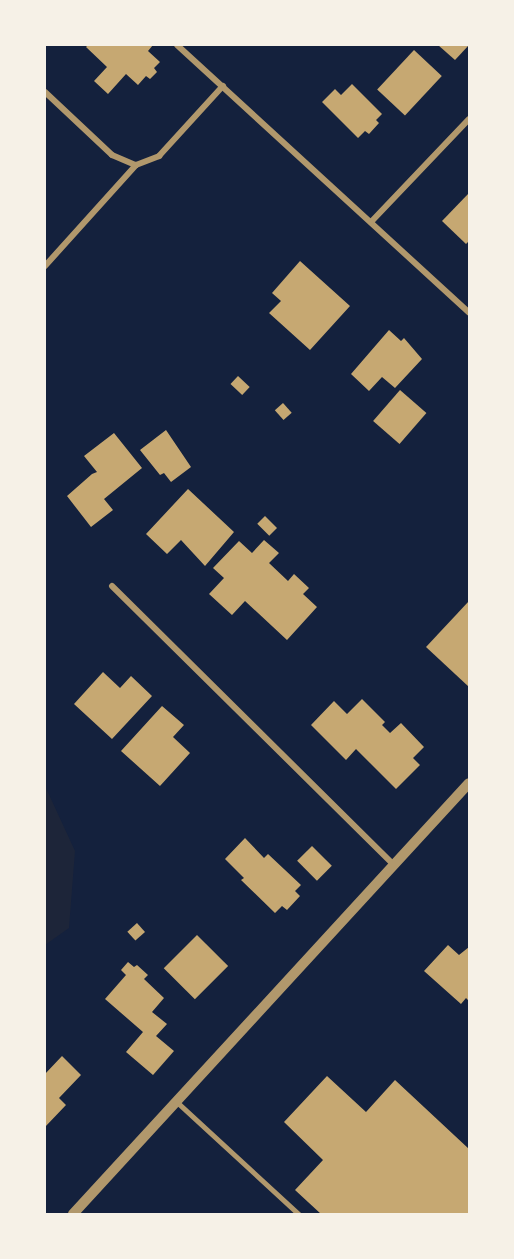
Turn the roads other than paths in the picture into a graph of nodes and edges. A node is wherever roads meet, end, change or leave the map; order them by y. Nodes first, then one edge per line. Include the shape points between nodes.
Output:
1 (177, 45) edge
2 (224, 86) junction
3 (45, 92) edge
4 (469, 120) edge
5 (136, 165) junction
6 (371, 222) junction
7 (45, 266) edge
8 (469, 313) edge
9 (112, 585) dead end
10 (469, 783) edge
11 (393, 864) junction
12 (176, 1101) junction
13 (73, 1214) edge
14 (298, 1214) edge

1 - 2 street
2 - 5 street via 159,156
2 - 6 street
3 - 5 street via 112,155
4 - 6 street
5 - 7 street
6 - 8 street
9 - 11 street
10 - 11 street
11 - 12 street
12 - 13 street
12 - 14 lane

